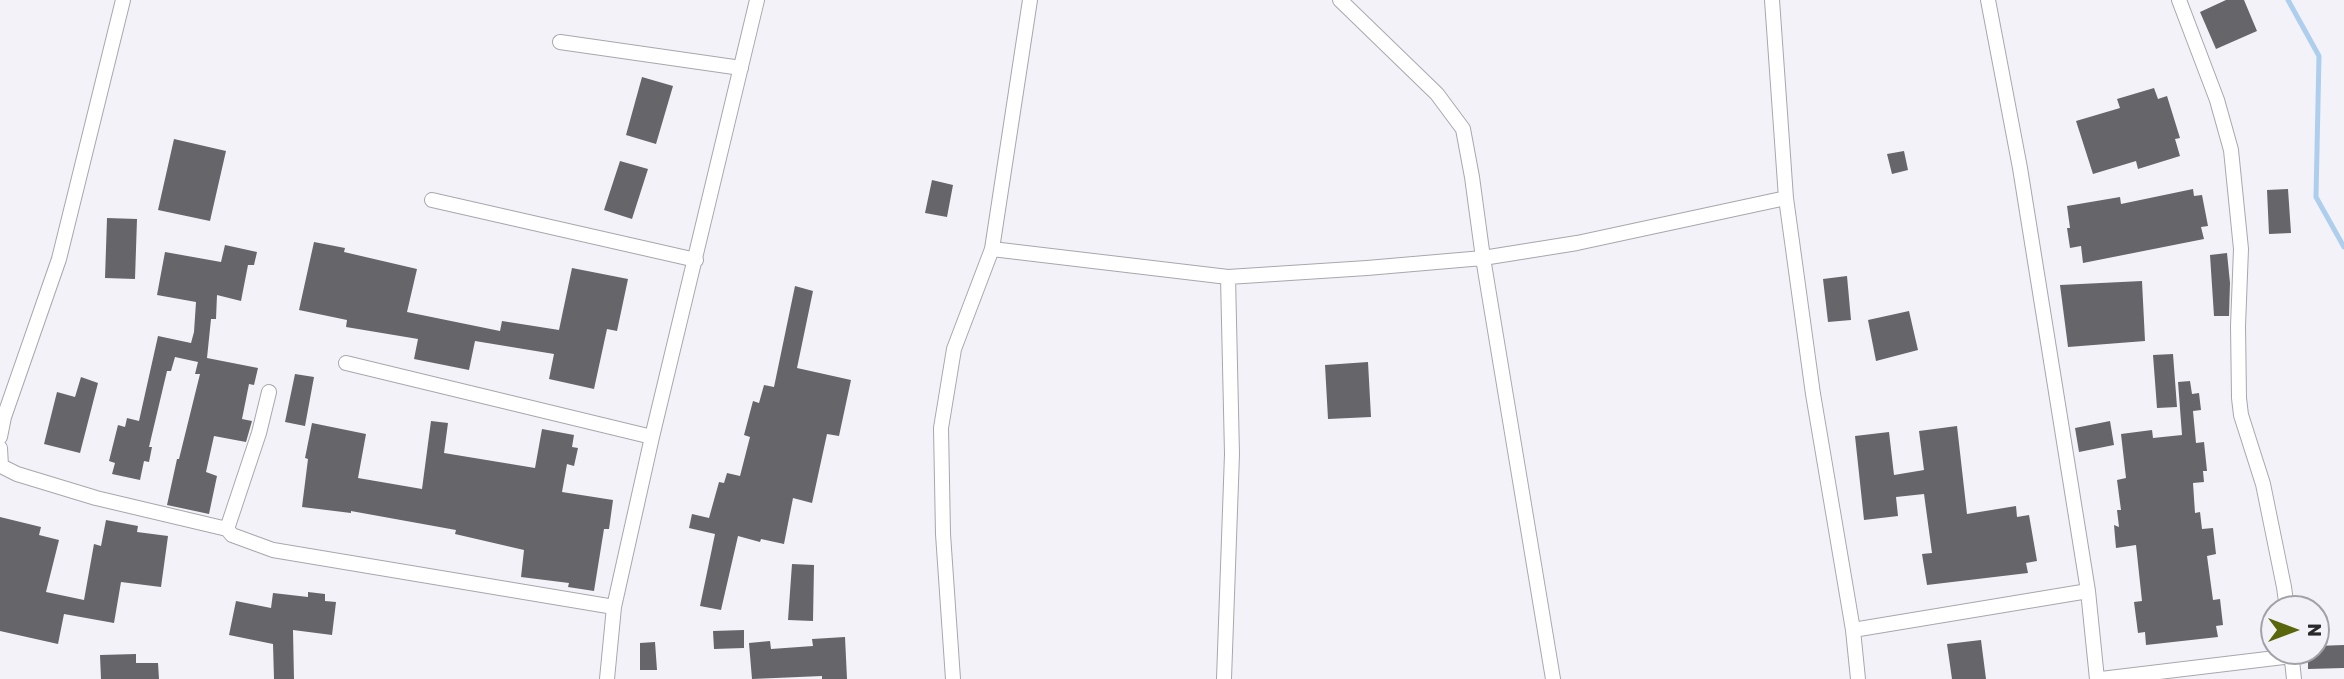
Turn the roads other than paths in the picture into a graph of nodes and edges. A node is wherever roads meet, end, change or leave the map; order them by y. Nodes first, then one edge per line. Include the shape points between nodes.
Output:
1 (123, 0) edge
2 (757, 0) edge
3 (1030, 0) edge
4 (1340, 0) edge
5 (1772, 0) edge
6 (1988, 0) edge
7 (2179, 0) edge
8 (560, 42) dead end
9 (741, 68) junction
10 (1786, 198) junction
11 (432, 200) dead end
12 (992, 250) junction
13 (1483, 258) junction
14 (696, 260) junction
15 (1228, 276) junction
16 (346, 363) dead end
17 (269, 392) dead end
18 (2, 419) edge
19 (0, 437) edge
20 (652, 437) junction
21 (0, 448) edge
22 (227, 529) junction
23 (2088, 592) junction
24 (2285, 595) edge
25 (614, 607) junction
26 (1853, 630) junction
27 (2260, 657) edge
28 (607, 679) edge
29 (953, 679) edge
30 (1224, 679) edge
31 (1553, 679) edge
32 (1858, 679) edge
33 (2099, 679) edge

1 - 18 street via 59,259
2 - 9 street
3 - 12 street
4 - 13 street via 1437,94 1463,129
5 - 10 street
6 - 23 street via 2020,168
7 - 24 street via 2231,150 2241,249 2241,415 2263,484
8 - 9 street
9 - 14 street
10 - 13 street via 1577,243
10 - 26 street
11 - 14 street
12 - 15 street
12 - 29 street via 954,349 941,428
13 - 15 street
13 - 31 street
14 - 20 street
15 - 30 street via 1232,454
16 - 20 street
17 - 22 street
18 - 19 street
20 - 25 street
21 - 22 street via 1,466 17,474
22 - 25 street via 273,550
23 - 26 street
23 - 33 street
25 - 28 street
26 - 32 street
27 - 33 street

